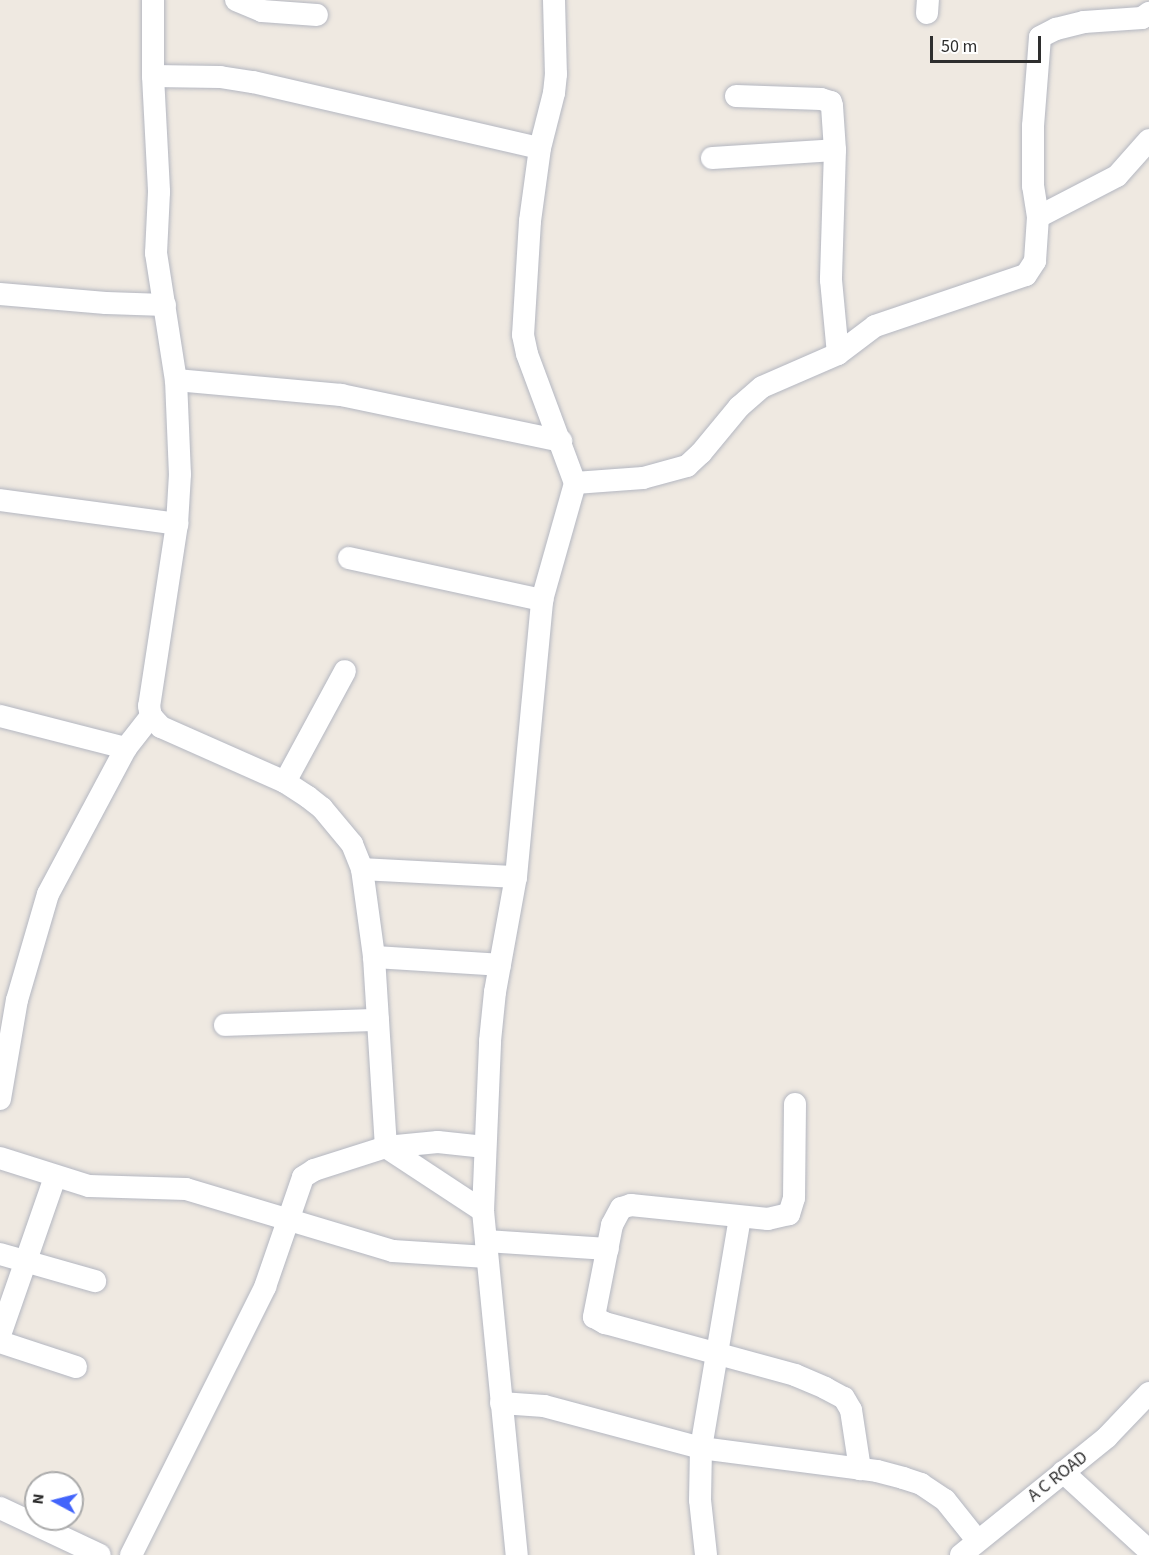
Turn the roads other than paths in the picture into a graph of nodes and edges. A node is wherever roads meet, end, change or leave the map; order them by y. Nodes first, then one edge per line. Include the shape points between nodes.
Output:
1 (153, 0) edge
2 (236, 0) edge
3 (554, 0) edge
4 (1149, 13) edge
5 (316, 15) dead end
6 (153, 76) junction
7 (735, 96) dead end
8 (1149, 140) edge
9 (540, 147) junction
10 (835, 150) junction
11 (712, 158) dead end
12 (1038, 217) junction
13 (0, 294) edge
14 (165, 305) junction
15 (838, 354) junction
16 (176, 380) junction
17 (561, 441) junction
18 (575, 483) junction
19 (0, 500) edge
20 (177, 524) junction
21 (349, 558) dead end
22 (542, 600) junction
23 (345, 672) dead end
24 (0, 716) edge
25 (151, 716) junction
26 (126, 748) junction
27 (285, 783) junction
28 (362, 869) junction
29 (516, 877) junction
30 (374, 957) junction
31 (500, 965) junction
32 (8, 997) edge
33 (378, 1020) junction
34 (225, 1024) dead end
35 (0, 1099) edge
36 (795, 1104) dead end
37 (386, 1147) junction
38 (485, 1147) junction
39 (0, 1158) edge
40 (55, 1177) junction
41 (483, 1210) junction
42 (288, 1218) junction
43 (740, 1218) junction
44 (486, 1249) junction
45 (608, 1249) junction
46 (0, 1254) edge
47 (25, 1262) junction
48 (95, 1281) dead end
49 (0, 1335) edge
50 (0, 1342) edge
51 (716, 1354) junction
52 (76, 1367) dead end
53 (1149, 1393) edge
54 (501, 1403) junction
55 (701, 1448) junction
56 (860, 1468) junction
57 (1063, 1472) junction
58 (0, 1508) edge
59 (969, 1548) edge
60 (1148, 1552) edge
61 (100, 1555) edge
62 (131, 1555) edge
63 (517, 1555) edge
64 (706, 1555) edge

1 - 6 street
2 - 5 street via 262,11
3 - 9 street via 556,74
4 - 12 street via 1142,18 1084,22 1040,37 1033,126
6 - 9 street via 254,82
6 - 14 street via 159,192 156,253
7 - 10 street via 831,102
8 - 12 street via 1118,176
9 - 17 street via 530,221 523,335 533,372
10 - 11 street
10 - 15 street via 831,280
12 - 15 street via 1035,261 1026,275 875,326
13 - 14 street
14 - 16 street
15 - 18 street via 762,387 687,466 643,478
16 - 17 street via 342,395
16 - 20 street via 180,474
17 - 18 street
18 - 22 street
19 - 20 street
20 - 25 street via 149,706
21 - 22 street
22 - 29 street
23 - 27 street
24 - 26 street
25 - 26 street
25 - 27 street via 161,727
26 - 32 street via 48,894
27 - 28 street via 322,808 341,828
28 - 29 street
28 - 30 street
29 - 31 street
30 - 31 street
30 - 33 street
31 - 38 street via 490,1041
32 - 35 street
33 - 34 street
33 - 37 street
36 - 43 street via 794,1198 789,1214 768,1219
37 - 38 street via 438,1142
37 - 41 street
37 - 42 street via 308,1173 299,1185
38 - 41 street
39 - 40 street
40 - 42 street via 89,1186 186,1189
40 - 47 street
41 - 44 street
42 - 44 street via 393,1251
42 - 62 street via 265,1287
43 - 45 street via 631,1205 621,1208 614,1217
43 - 51 street
44 - 45 street
44 - 54 street
45 - 51 street via 593,1311 598,1321
46 - 47 street
47 - 48 street
47 - 49 street
50 - 52 street
51 - 55 street
51 - 56 street via 803,1378 844,1398 851,1410
53 - 57 street, A C ROAD via 1107,1437
54 - 55 street via 544,1406
54 - 63 street
55 - 56 street
55 - 64 street via 700,1500
56 - 59 street via 930,1488 945,1500
57 - 59 street, A C ROAD
57 - 60 street
58 - 61 street

